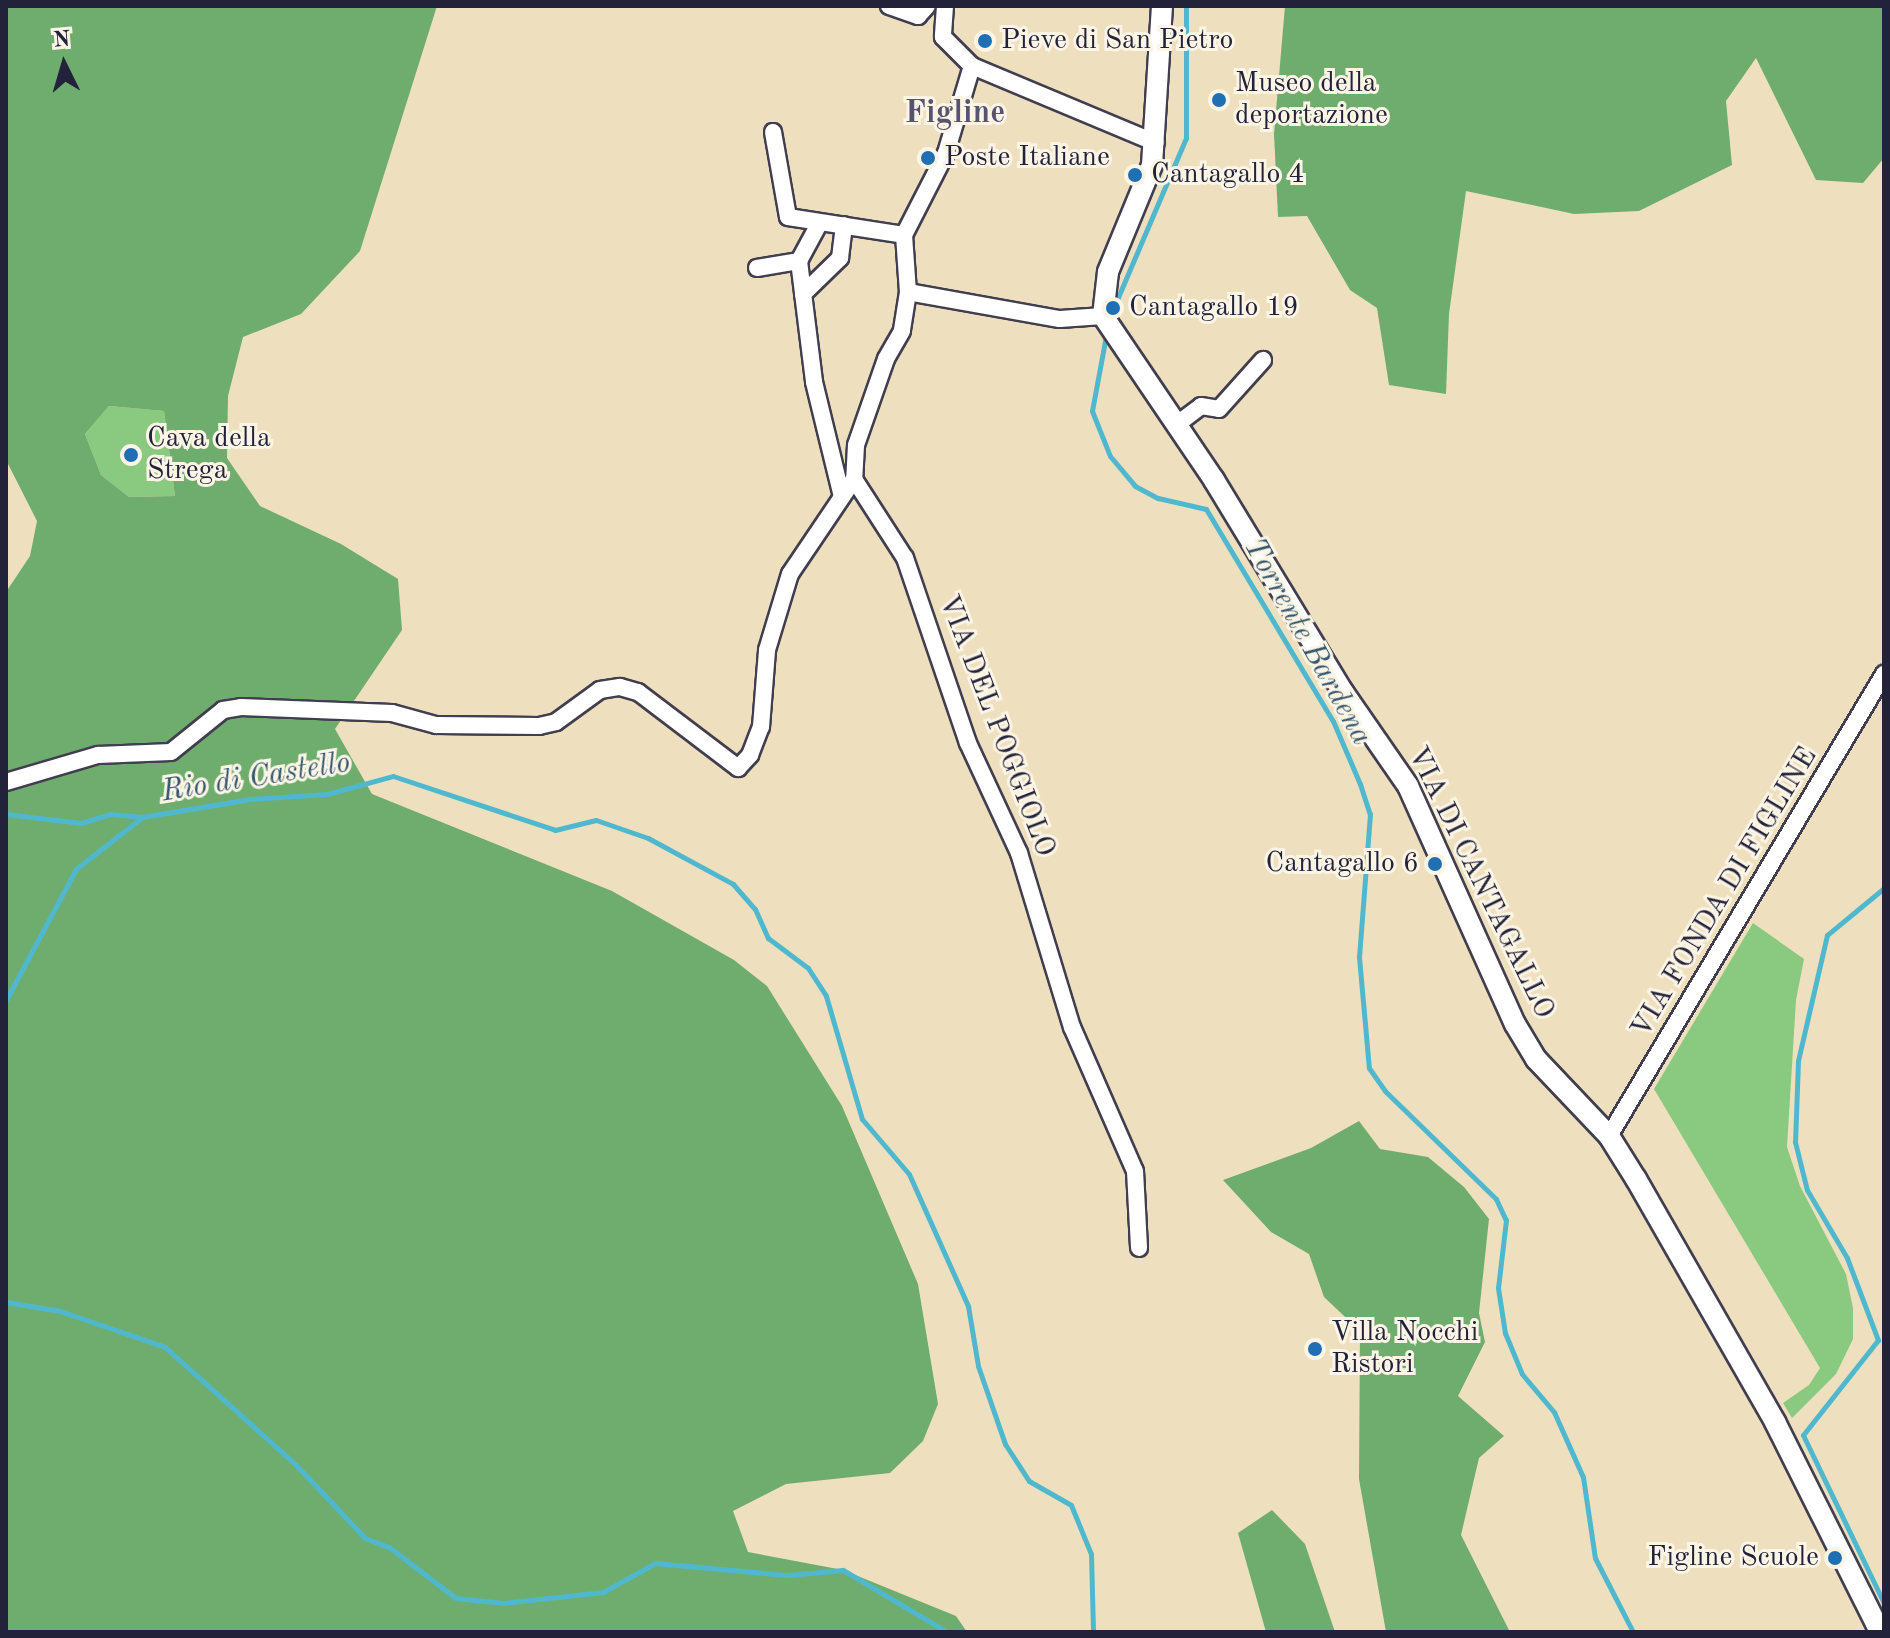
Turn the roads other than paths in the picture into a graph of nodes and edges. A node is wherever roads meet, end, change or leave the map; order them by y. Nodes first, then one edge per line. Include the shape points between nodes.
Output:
1 (889, 6) edge
2 (927, 6) edge
3 (945, 6) edge
4 (1162, 6) edge
5 (972, 66) junction
6 (773, 132) dead end
7 (1156, 143) junction
8 (819, 224) junction
9 (844, 225) junction
10 (904, 235) junction
11 (799, 261) junction
12 (757, 268) dead end
13 (908, 292) junction
14 (803, 294) junction
15 (1108, 324) junction
16 (1263, 360) dead end
17 (1176, 425) junction
18 (854, 479) junction
19 (842, 497) junction
20 (1884, 674) edge
21 (6, 782) edge
22 (1609, 1136) junction
23 (1139, 1248) dead end
24 (1880, 1632) edge

1 - 2 street via 918,16
3 - 5 street via 943,37
4 - 7 street
5 - 7 street
5 - 10 street via 946,153
6 - 8 street via 788,217
7 - 15 street via 1148,177 1108,272
8 - 9 street
8 - 11 street
9 - 10 street
9 - 14 street via 840,258
10 - 13 street
11 - 12 street
11 - 14 street
13 - 15 street
13 - 18 street via 902,331 886,359 856,445
14 - 19 street via 814,382
15 - 17 street, VIA DI CANTAGALLO
16 - 17 street via 1219,409 1201,406
17 - 22 street, VIA DI CANTAGALLO via 1408,786 1515,1024 1536,1059
18 - 19 street
18 - 23 street, VIA DEL POGGIOLO via 905,558 968,743 1019,853 1072,1027 1135,1171
19 - 21 street via 790,574 767,650 761,727 750,755 738,768 638,692 620,687 600,690 556,722 539,726 436,725 392,713 232,709 171,752 98,755
20 - 22 street, VIA FONDA DI FIGLINE
22 - 24 street, VIA DI CANTAGALLO via 1779,1428

